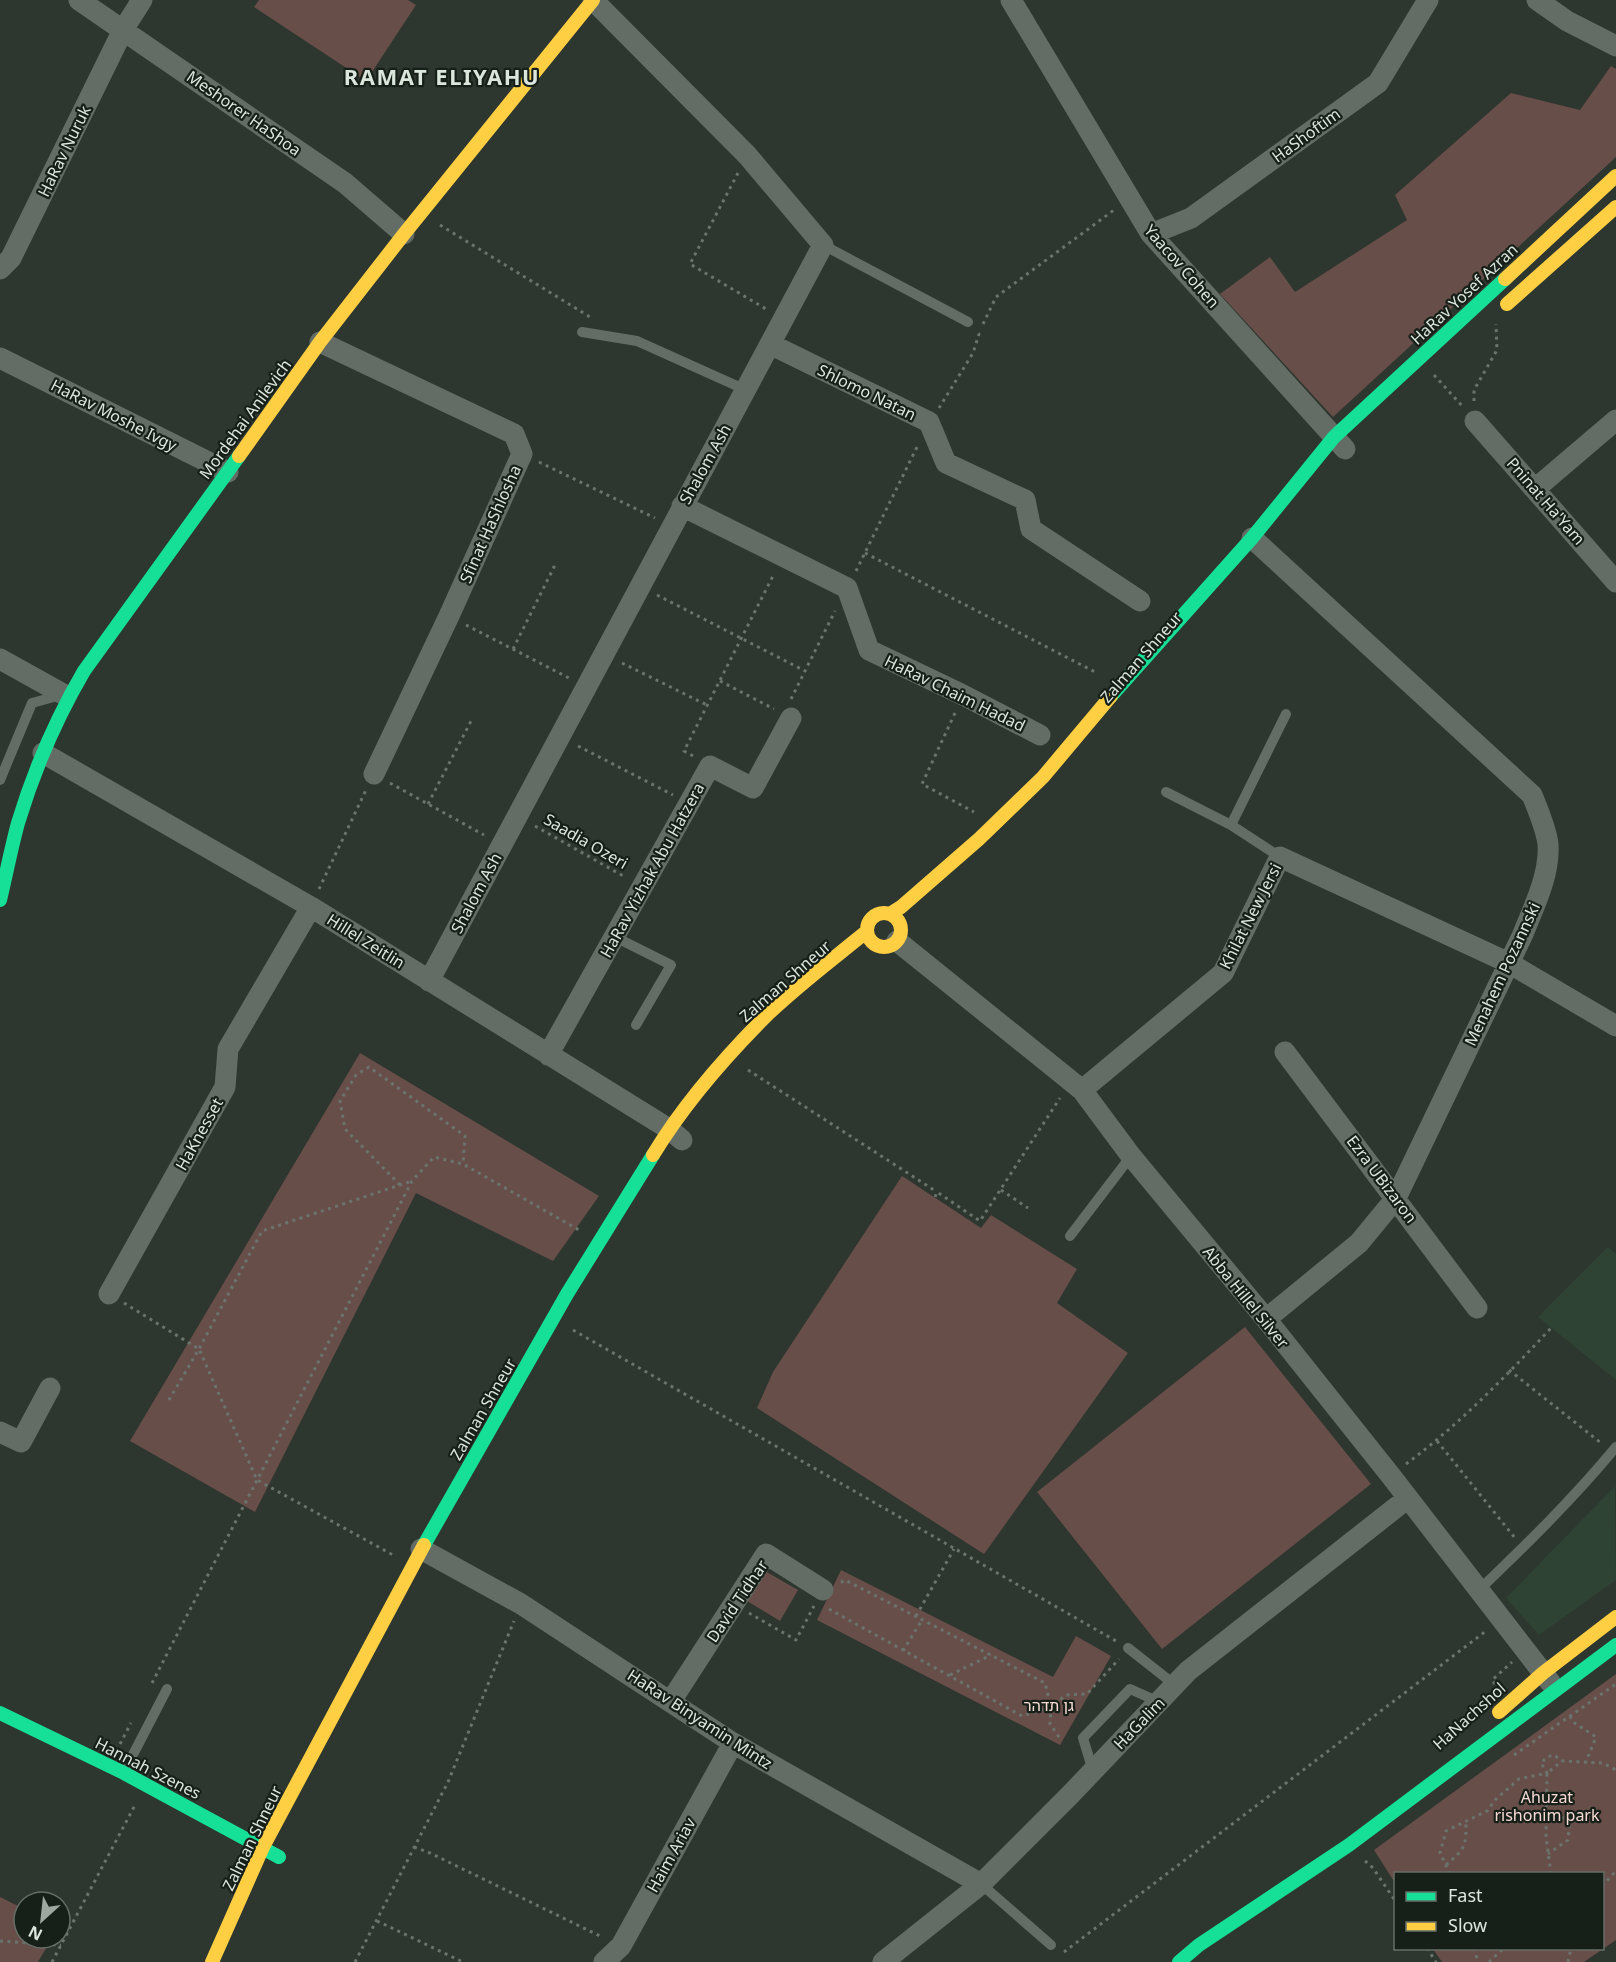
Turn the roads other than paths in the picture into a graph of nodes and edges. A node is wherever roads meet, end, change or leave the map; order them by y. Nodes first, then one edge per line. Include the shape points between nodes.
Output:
1 (79, 0) edge
2 (142, 0) edge
3 (593, 0) edge
4 (1011, 0) edge
5 (1428, 0) edge
6 (1537, 0) edge
7 (123, 30) junction
8 (1616, 46) edge
9 (1616, 176) edge
10 (1616, 207) edge
11 (404, 234) junction
12 (1151, 234) junction
13 (823, 245) junction
14 (0, 269) edge
15 (1495, 315) road end
16 (968, 322) dead end
17 (582, 332) dead end
18 (320, 342) junction
19 (770, 344) junction
20 (0, 358) edge
21 (746, 390) junction
22 (1616, 420) edge
23 (1475, 421) road end
24 (1343, 446) junction
25 (228, 472) junction
26 (1535, 489) junction
27 (1299, 502) dead end
28 (682, 506) junction
29 (1256, 542) junction
30 (1616, 582) edge
31 (1140, 601) dead end
32 (0, 659) edge
33 (68, 693) junction
34 (1286, 714) dead end
35 (787, 716) road end
36 (1040, 735) dead end
37 (43, 753) junction
38 (374, 774) road end
39 (0, 780) edge
40 (1166, 792) dead end
41 (1231, 825) junction
42 (0, 844) edge
43 (11, 856) junction
44 (1280, 857) junction
45 (0, 900) edge
46 (311, 907) junction
47 (890, 914) junction
48 (866, 932) junction
49 (615, 937) junction
50 (891, 938) junction
51 (856, 957) dead end
52 (1509, 963) junction
53 (429, 981) junction
54 (636, 1025) dead end
55 (1616, 1026) edge
56 (1285, 1052) dead end
57 (548, 1055) junction
58 (1076, 1086) junction
59 (679, 1136) junction
60 (1131, 1156) junction
61 (1396, 1198) junction
62 (1070, 1236) dead end
63 (109, 1294) road end
64 (1477, 1308) dead end
65 (1266, 1319) junction
66 (50, 1388) dead end
67 (0, 1432) edge
68 (1614, 1450) edge
69 (1408, 1498) junction
70 (428, 1557) junction
71 (823, 1590) road end
72 (1479, 1590) junction
73 (1616, 1617) edge
74 (1616, 1645) edge
75 (1128, 1648) road end
76 (1543, 1673) junction
77 (1175, 1685) junction
78 (167, 1689) dead end
79 (1557, 1690) junction
80 (671, 1701) junction
81 (1159, 1702) junction
82 (0, 1713) edge
83 (1490, 1720) dead end
84 (1473, 1735) dead end
85 (733, 1743) junction
86 (1093, 1771) junction
87 (124, 1773) junction
88 (1349, 1845) junction
89 (263, 1847) junction
90 (280, 1857) dead end
91 (981, 1884) junction
92 (1051, 1945) dead end
93 (212, 1962) edge
94 (604, 1962) edge
95 (883, 1962) edge
96 (1179, 1962) edge

1 - 7 street, Meshorer HaShoa
2 - 7 street, HaRav Nuruk
3 - 11 street, Mordehai Anilevich
3 - 13 street via 747,155
4 - 12 street, Yaacov Cohen
5 - 12 street, HaShoftim via 1378,83 1191,218
6 - 8 street via 1567,21
7 - 11 street, Meshorer HaShoa via 345,183
7 - 14 street, HaRav Nuruk via 11,258
9 - 24 street, HaRav Yosef Azran
10 - 15 street
11 - 18 street, Mordehai Anilevich
12 - 24 street, Yaacov Cohen
13 - 16 lane
13 - 19 street, Shalom Ash
17 - 21 lane via 637,341
18 - 25 street, Mordehai Anilevich
18 - 38 street, Sfinat HaShlosha via 514,434 522,453
19 - 21 street, Shalom Ash
19 - 31 street, Shlomo Natan via 929,422 946,463 1025,500 1031,529
20 - 25 street, HaRav Moshe Ivgy
21 - 28 street, Shalom Ash
22 - 26 street
23 - 26 street, Pninat Ha'Yam
24 - 29 street, Zalman Shneur
25 - 33 street, Mordehai Anilevich
26 - 30 street, Pninat Ha'Yam
27 - 29 street, Zalman Shneur
28 - 36 street, HaRav Chaim Hadad via 847,588 869,650
28 - 53 street, Shalom Ash
29 - 47 street, Zalman Shneur via 1120,685 1043,777
29 - 50 street, Zalman Shneur via 1054,781 908,916
29 - 52 street, Menahem Pozannski via 1532,795 1548,843 1546,868
32 - 33 street
33 - 37 street, Mordehai Anilevich
33 - 39 lane via 32,704
34 - 41 lane
35 - 49 street, HaRav Yizhak Abu Hatzera via 753,788 710,766
37 - 43 street, Mordehai Anilevich
37 - 46 street, Hillel Zeitlin
40 - 41 lane
41 - 44 lane
42 - 43 lane
43 - 45 street, Mordehai Anilevich
44 - 52 street, Khilat New Jersi
44 - 58 street, Khilat New Jersi via 1222,973
46 - 53 street, Hillel Zeitlin
46 - 63 street, HaKnesset via 228,1049 225,1087
47 - 48 street via 873,916
47 - 50 street via 895,916
48 - 50 street via 872,942
48 - 59 street, Zalman Shneur via 768,1014 735,1050
49 - 54 lane via 671,966
49 - 57 street, HaRav Yizhak Abu Hatzera
50 - 51 street, Zalman Shneur
50 - 58 street, Abba Hillel Silver
52 - 55 street, Khilat New Jersi
52 - 61 street, Menahem Pozannski
53 - 57 street, Hillel Zeitlin
56 - 61 street, Ezra UBizaron
57 - 59 street, Hillel Zeitlin
58 - 60 street, Abba Hillel Silver
59 - 70 street, Zalman Shneur via 599,1242 567,1294
60 - 62 lane
60 - 65 street, Abba Hillel Silver
61 - 64 street, Ezra UBizaron
61 - 65 street, Menahem Pozannski via 1359,1243
65 - 69 street, Abba Hillel Silver
66 - 67 street via 21,1442
68 - 72 lane via 1531,1541
69 - 72 street, Abba Hillel Silver
69 - 77 street, HaGalim
70 - 80 street, HaRav Binyamin Mintz via 521,1604
70 - 89 street, Zalman Shneur
71 - 80 street, David Tidhar via 766,1554
72 - 76 street, Abba Hillel Silver
73 - 76 street, HaNachshol
74 - 79 street, HaNachshol
75 - 77 lane
76 - 79 street, Abba Hillel Silver
76 - 83 street, HaNachshol
77 - 81 street, HaGalim
78 - 87 lane
79 - 88 street, HaNachshol
80 - 85 street, HaRav Binyamin Mintz
81 - 86 street, HaGalim
81 - 86 lane via 1130,1689 1083,1738
82 - 87 street, Hannah Szenes
84 - 88 street, HaNachshol
85 - 91 street, HaRav Binyamin Mintz
85 - 94 street, Haim Ariav via 621,1946
86 - 91 street, HaGalim
87 - 89 street, Hannah Szenes
88 - 96 street, HaNachshol
89 - 90 street, Hannah Szenes
89 - 93 street, Zalman Shneur
91 - 92 lane
91 - 95 street, HaGalim

